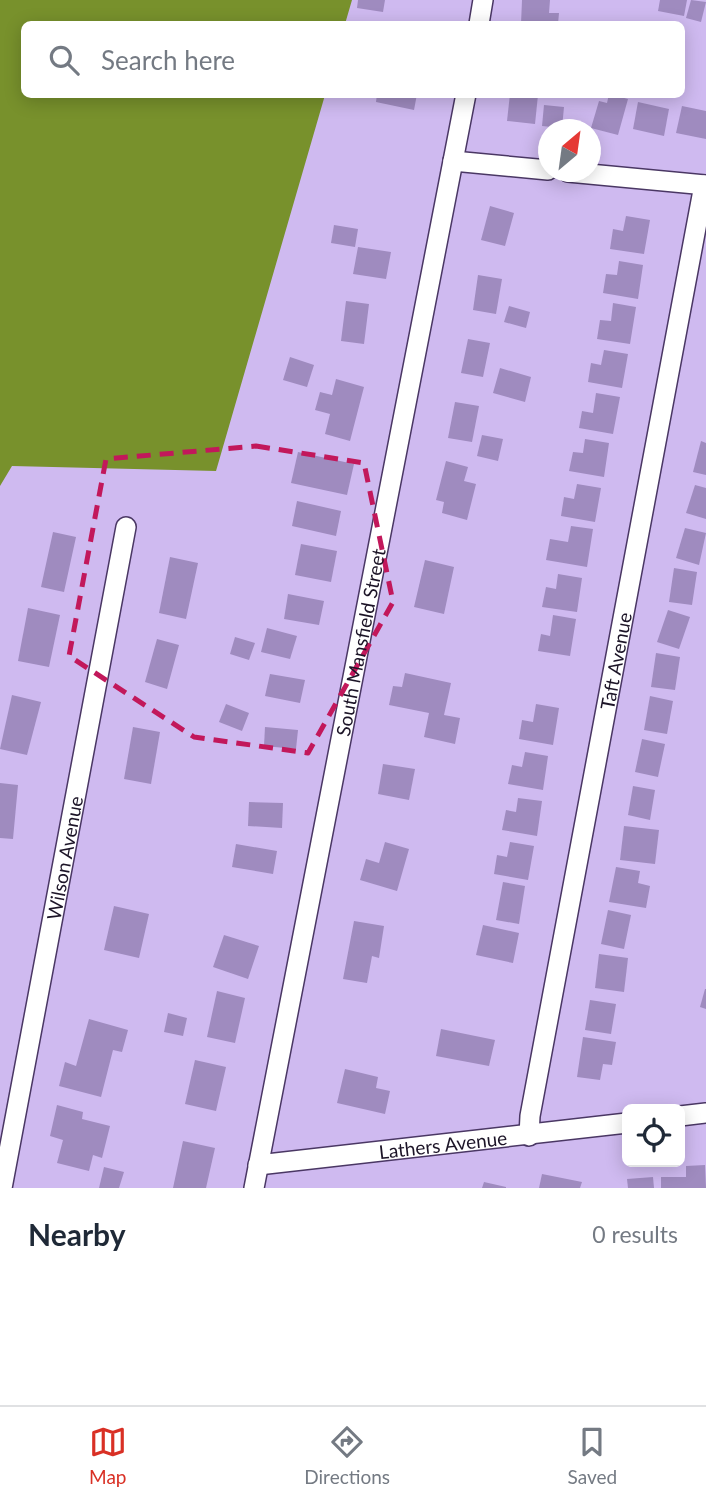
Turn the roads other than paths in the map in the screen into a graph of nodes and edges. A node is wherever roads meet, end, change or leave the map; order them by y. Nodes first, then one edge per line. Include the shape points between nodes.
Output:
1 (483, 0) edge
2 (480, 21) edge
3 (465, 98) edge
4 (453, 161) junction
5 (538, 169) edge
6 (601, 175) edge
7 (705, 185) edge
8 (126, 527) dead end
9 (706, 1113) edge
10 (685, 1115) edge
11 (622, 1125) edge
12 (529, 1136) junction
13 (258, 1166) junction
14 (2, 1188) edge
15 (254, 1188) edge

1 - 2 street
3 - 4 street, South Mansfield Street
4 - 5 street
4 - 13 street, South Mansfield Street
6 - 7 street
7 - 12 street, Taft Avenue
8 - 14 street, Wilson Avenue
9 - 10 street
11 - 12 street, Lathers Avenue
12 - 13 street, Lathers Avenue
13 - 15 street, South Mansfield Street

